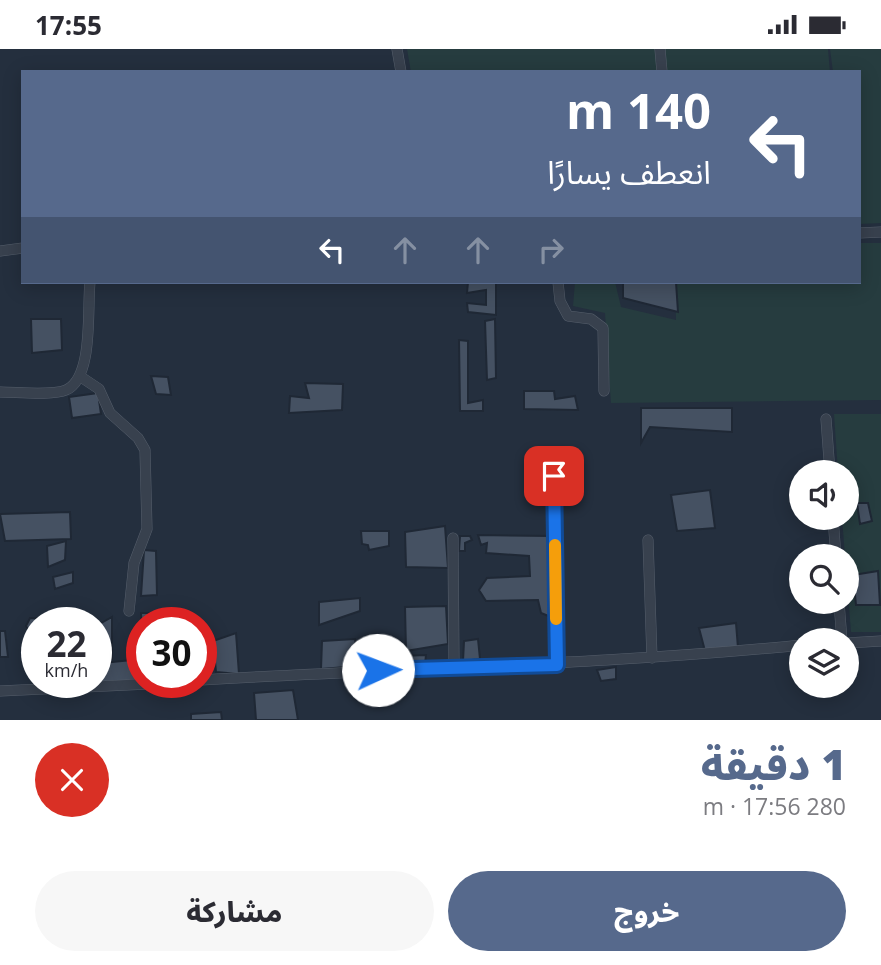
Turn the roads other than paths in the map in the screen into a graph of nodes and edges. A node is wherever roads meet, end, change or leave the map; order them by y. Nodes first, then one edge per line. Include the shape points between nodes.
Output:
1 (397, 49) edge
2 (660, 49) edge
3 (401, 70) edge
4 (662, 70) edge
5 (861, 233) edge
6 (881, 233) edge
7 (21, 248) edge
8 (0, 251) edge
9 (90, 284) edge
10 (558, 284) edge
11 (81, 377) junction
12 (604, 391) dead end
13 (0, 392) edge
14 (826, 419) dead end
15 (829, 460) edge
16 (554, 476) dead end
17 (453, 538) dead end
18 (648, 540) dead end
19 (129, 607) edge
20 (881, 641) edge
21 (859, 642) edge
22 (789, 646) edge
23 (652, 658) junction
24 (557, 665) junction
25 (454, 666) junction
26 (217, 680) edge
27 (126, 685) edge
28 (0, 691) edge

1 - 3 street
2 - 4 street
5 - 6 street
7 - 8 street
9 - 11 street
10 - 12 street via 568,316 591,319 603,328
11 - 13 street via 64,391
11 - 19 street via 99,389 110,413 145,450 147,529 134,563
14 - 15 street
16 - 24 street
17 - 25 street
18 - 23 street
20 - 21 street
22 - 23 street
23 - 24 street
24 - 25 street
25 - 26 street
27 - 28 street

